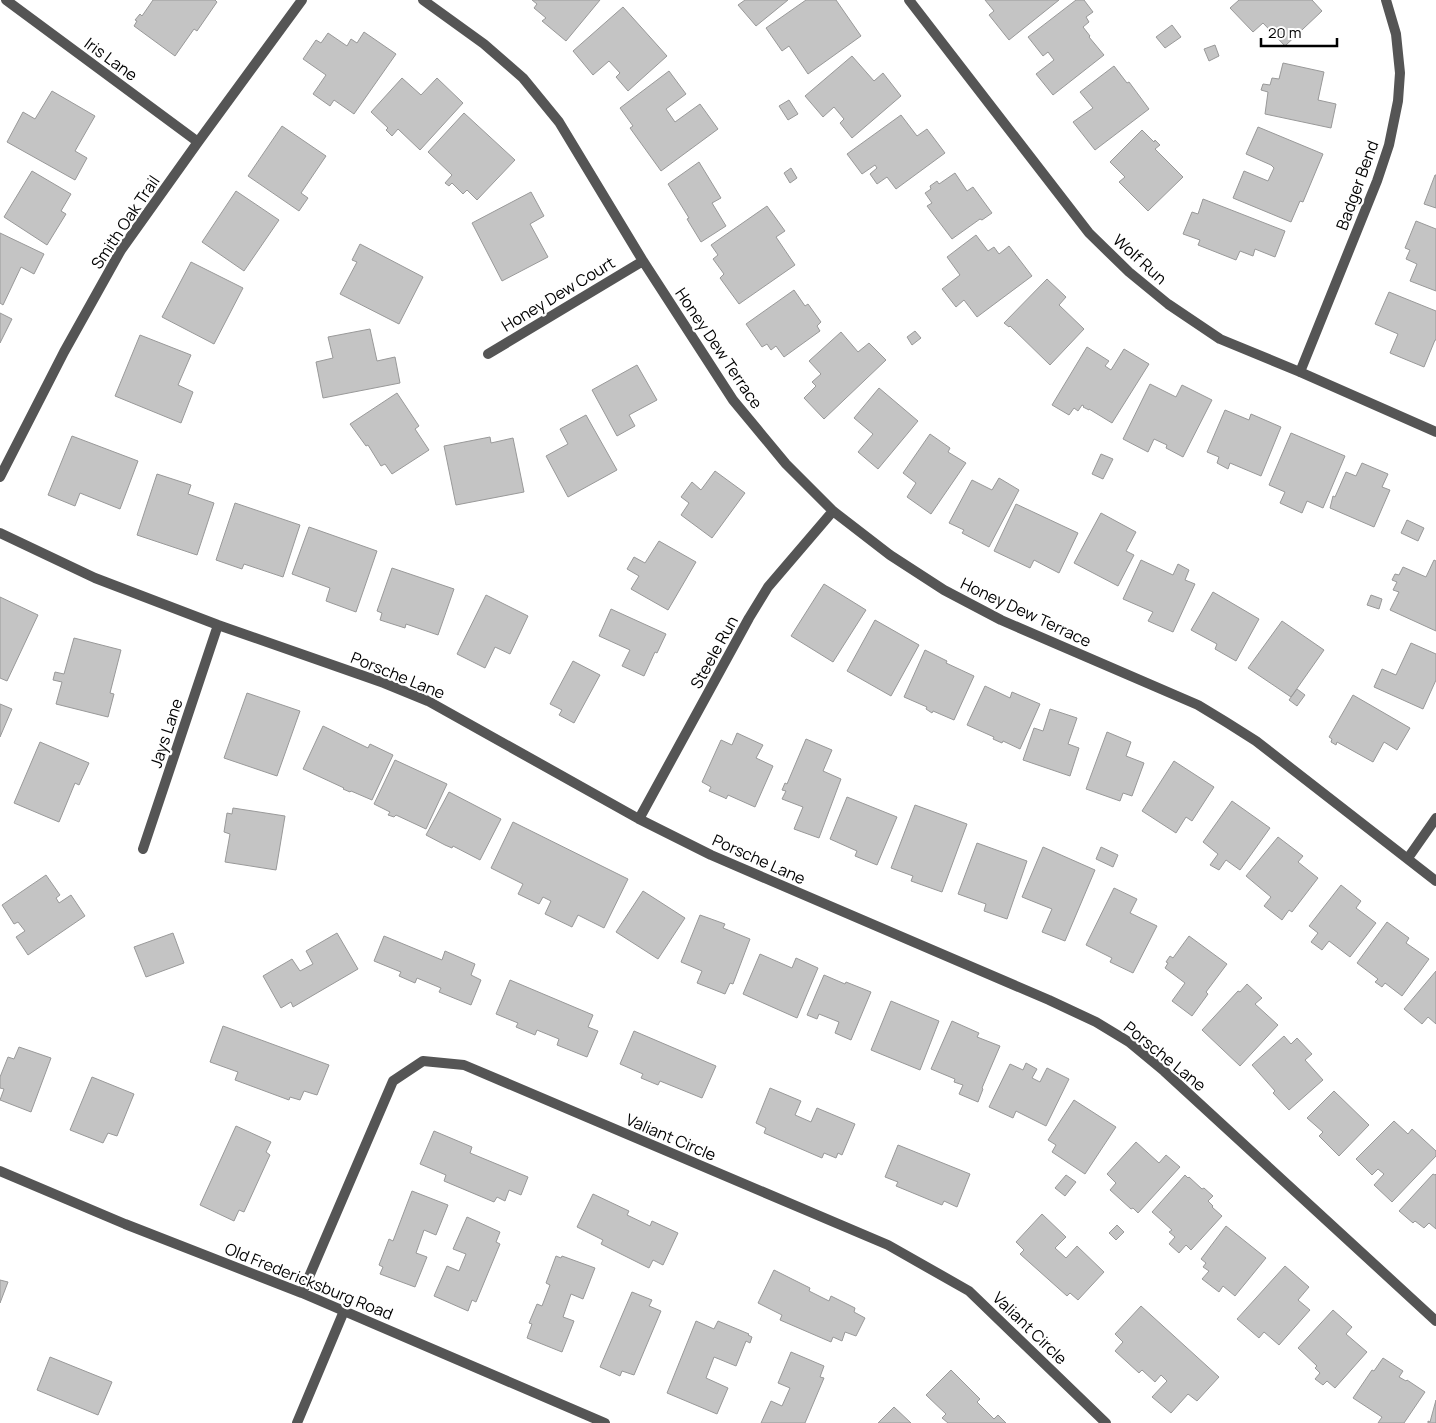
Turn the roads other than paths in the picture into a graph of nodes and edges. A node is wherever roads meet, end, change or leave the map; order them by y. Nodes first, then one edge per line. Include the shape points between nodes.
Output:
1 (6, 0) edge
2 (302, 0) edge
3 (423, 0) edge
4 (909, 0) edge
5 (1386, 0) edge
6 (198, 142) junction
7 (643, 260) junction
8 (488, 354) dead end
9 (1300, 372) junction
10 (1436, 432) edge
11 (0, 478) edge
12 (833, 511) junction
13 (0, 532) edge
14 (218, 625) junction
15 (639, 818) junction
16 (1436, 818) edge
17 (143, 849) dead end
18 (1408, 858) junction
19 (1436, 881) edge
20 (0, 1171) edge
21 (302, 1293) junction
22 (344, 1311) junction
23 (1436, 1321) edge
24 (297, 1423) edge
25 (605, 1423) edge
26 (1106, 1423) edge

1 - 6 street, Iris Lane
2 - 6 street, Smith Oak Trail
3 - 7 street, Honey Dew Terrace via 484,44 523,78 559,122
4 - 9 street, Wolf Run via 1089,233 1129,272 1168,304 1220,339
5 - 9 street, Badger Bend via 1396,34 1400,73 1389,145
6 - 11 street, Smith Oak Trail via 121,250 64,352
7 - 8 street, Honey Dew Court
7 - 12 street, Honey Dew Terrace via 733,400 786,464
9 - 10 street, Wolf Run
12 - 15 street, Steele Run via 768,587
12 - 18 street, Honey Dew Terrace via 890,555 992,616 1198,706 1226,722 1256,741
13 - 14 street, Porsche Lane via 95,578
14 - 15 street, Porsche Lane via 428,701
14 - 17 street, Jays Lane
15 - 23 street, Porsche Lane via 712,855 1049,1000 1129,1042
16 - 18 street
18 - 19 street, Honey Dew Terrace
20 - 21 street, Old Fredericksburg Road
21 - 22 street, Old Fredericksburg Road
21 - 26 street, Valiant Circle via 393,1081 423,1061 464,1065 888,1246 937,1272 969,1291
22 - 24 street
22 - 25 street, Old Fredericksburg Road

